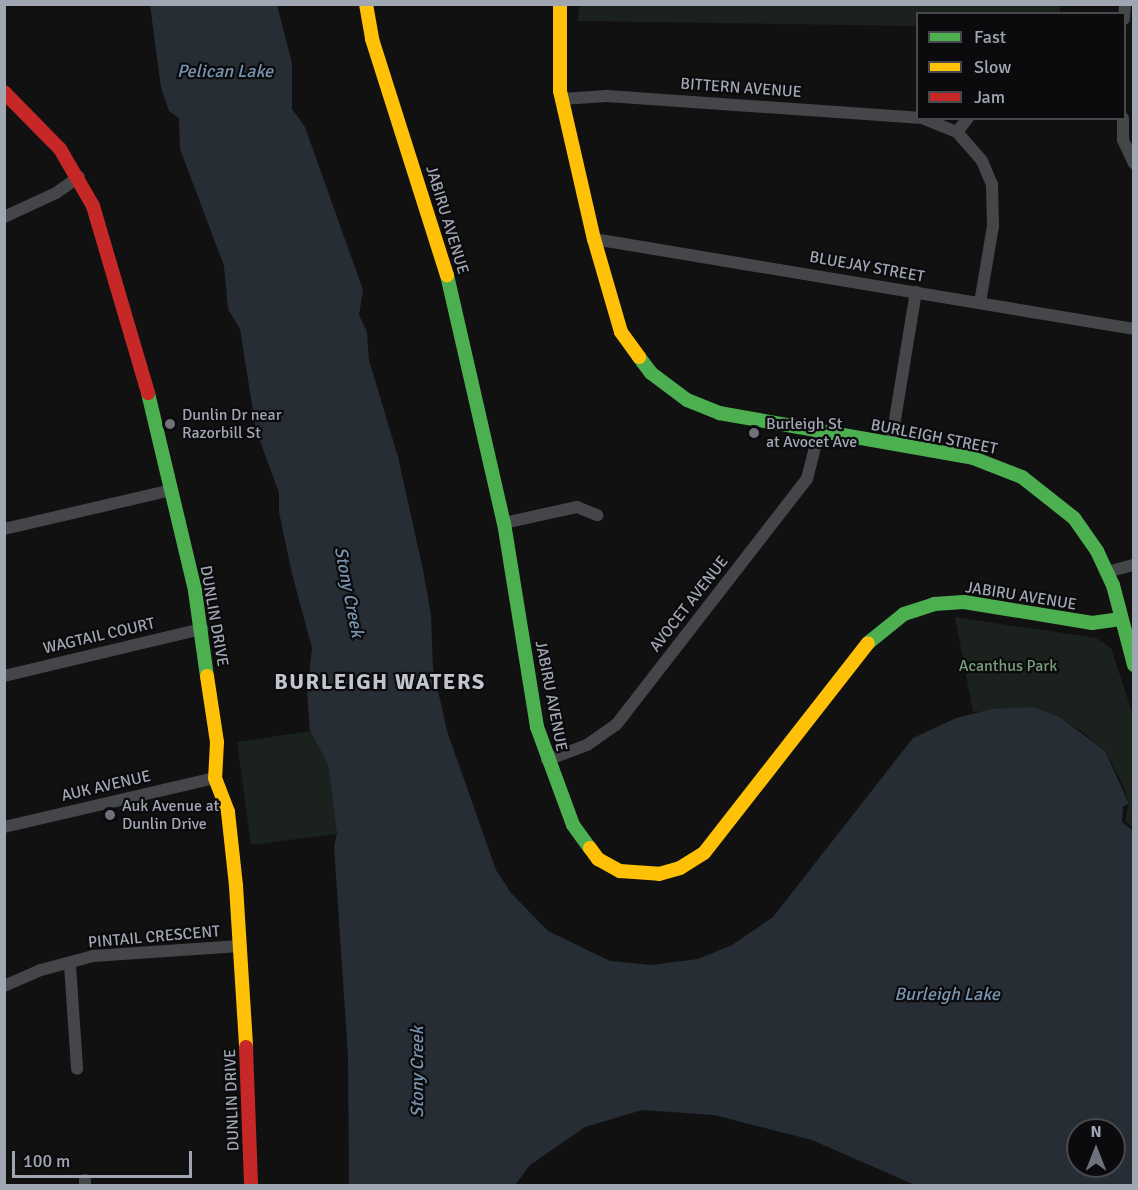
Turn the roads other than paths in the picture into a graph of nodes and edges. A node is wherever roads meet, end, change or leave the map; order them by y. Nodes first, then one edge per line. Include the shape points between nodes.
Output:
1 (366, 4) edge
2 (560, 4) edge
3 (4, 92) edge
4 (561, 99) junction
5 (916, 118) edge
6 (925, 120) edge
7 (966, 120) edge
8 (1123, 120) edge
9 (957, 132) junction
10 (1134, 164) edge
11 (79, 177) junction
12 (4, 217) edge
13 (594, 240) junction
14 (916, 292) junction
15 (980, 303) junction
16 (1134, 328) edge
17 (819, 432) junction
18 (891, 444) junction
19 (172, 490) junction
20 (597, 515) dead end
21 (504, 523) junction
22 (4, 529) edge
23 (1134, 565) edge
24 (1107, 572) junction
25 (1121, 620) junction
26 (202, 629) junction
27 (1134, 665) edge
28 (4, 676) edge
29 (547, 760) junction
30 (215, 778) junction
31 (4, 827) edge
32 (240, 946) junction
33 (70, 965) junction
34 (4, 986) edge
35 (77, 1069) dead end
36 (251, 1185) edge

1 - 21 street, JABIRU AVENUE via 372,39 444,264
2 - 4 street, BURLEIGH STREET
3 - 11 street, DUNLIN DRIVE via 60,149
4 - 5 street, BITTERN AVENUE via 608,96
4 - 13 street, BURLEIGH STREET
6 - 9 street, BITTERN AVENUE
7 - 9 street
8 - 10 street via 1123,140
9 - 15 street, BITTERN AVENUE via 982,161 994,199
11 - 12 street via 56,193
11 - 19 street, DUNLIN DRIVE via 101,227 131,321
13 - 14 street, BLUEJAY STREET
13 - 17 street, BURLEIGH STREET via 621,332 638,358 668,388 719,413
14 - 15 street, BLUEJAY STREET
14 - 18 street
15 - 16 street, BLUEJAY STREET
17 - 18 street, BURLEIGH STREET
17 - 29 street, AVOCET AVENUE via 807,479 616,725 587,746
18 - 24 street, BURLEIGH STREET via 973,458 1022,477 1074,518
19 - 22 street
19 - 26 street, DUNLIN DRIVE
20 - 21 street via 577,507
21 - 29 street, JABIRU AVENUE via 537,726
23 - 24 street
24 - 25 street, BURLEIGH STREET
25 - 27 street, BURLEIGH STREET
25 - 29 street, JABIRU AVENUE via 1092,624 964,602 934,603 904,614 867,644 704,852 669,873 620,871 588,850 573,825
26 - 28 street, WAGTAIL COURT
26 - 30 street, DUNLIN DRIVE via 217,742
30 - 31 street, AUK AVENUE
30 - 32 street, DUNLIN DRIVE via 228,812
32 - 33 street, PINTAIL CRESCENT via 93,956
32 - 36 street, DUNLIN DRIVE
33 - 34 street, PINTAIL CRESCENT via 41,970
33 - 35 street

